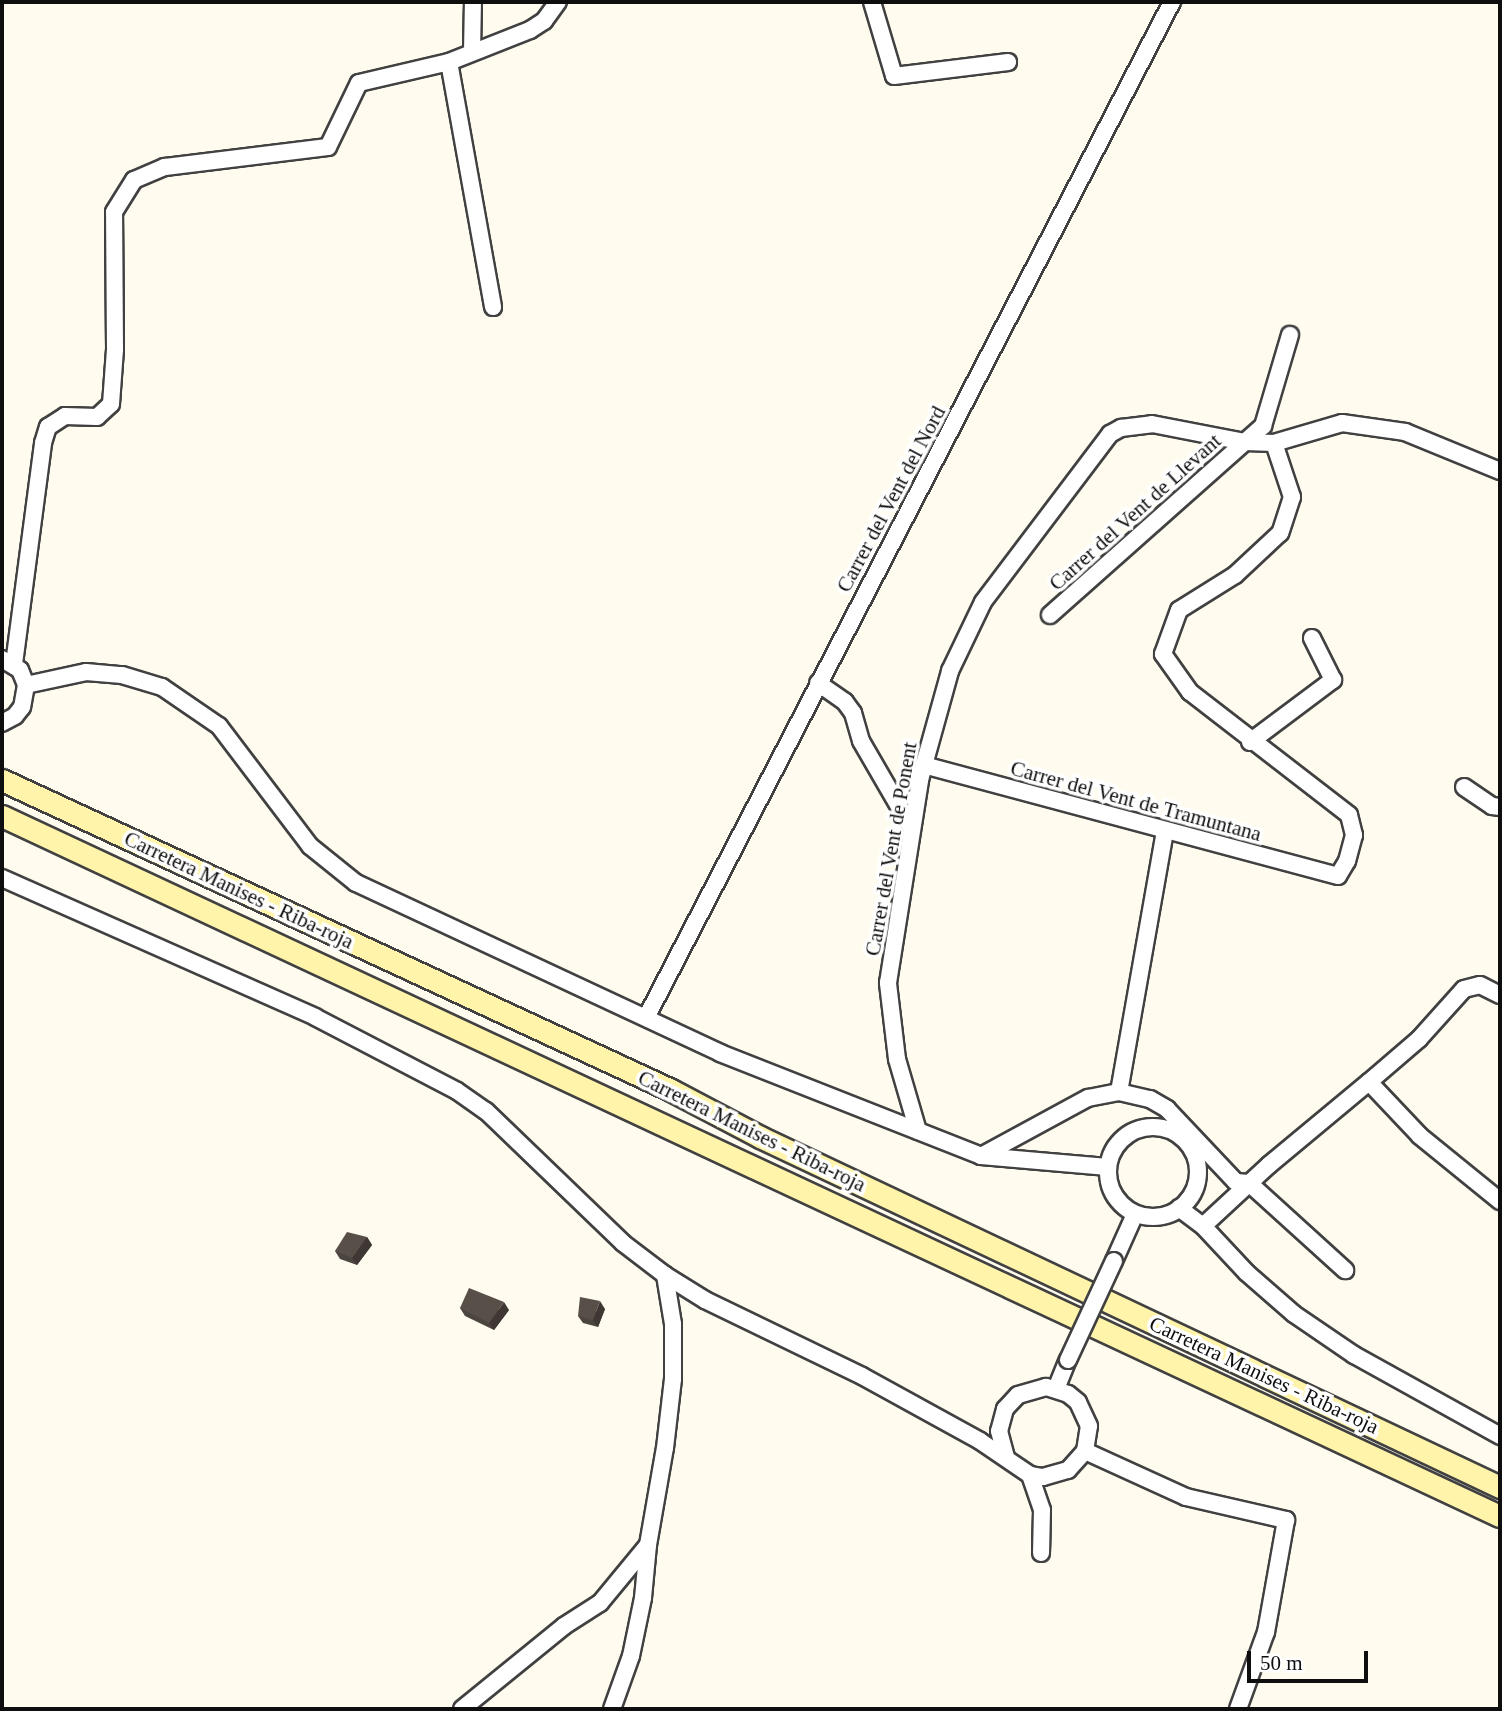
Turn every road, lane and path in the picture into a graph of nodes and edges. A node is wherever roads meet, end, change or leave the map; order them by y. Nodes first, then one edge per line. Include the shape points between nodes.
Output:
1 (473, 2) edge
2 (558, 2) edge
3 (872, 2) edge
4 (1172, 2) edge
5 (472, 52) junction
6 (449, 62) junction
7 (1008, 62) dead end
8 (493, 307) dead end
9 (1290, 335) dead end
10 (1245, 442) junction
11 (1274, 443) junction
12 (1500, 471) edge
13 (1050, 615) dead end
14 (1312, 638) dead end
15 (8, 662) edge
16 (818, 683) junction
17 (26, 685) junction
18 (2, 723) edge
19 (1250, 742) junction
20 (924, 765) junction
21 (2, 779) edge
22 (1464, 787) dead end
23 (1500, 807) edge
24 (2, 816) edge
25 (912, 830) junction
26 (1166, 832) junction
27 (2, 878) edge
28 (1500, 995) edge
29 (647, 1016) junction
30 (1369, 1082) junction
31 (1118, 1092) junction
32 (918, 1131) junction
33 (981, 1156) junction
34 (1108, 1167) junction
35 (1250, 1183) junction
36 (1500, 1201) edge
37 (1179, 1208) junction
38 (1135, 1214) junction
39 (1203, 1226) junction
40 (1345, 1270) dead end
41 (665, 1275) junction
42 (1056, 1388) junction
43 (1500, 1436) edge
44 (1085, 1451) junction
45 (1006, 1457) junction
46 (1031, 1475) junction
47 (1500, 1487) edge
48 (1500, 1516) edge
49 (648, 1545) junction
50 (1041, 1553) dead end
51 (461, 1709) edge
52 (612, 1709) edge
53 (1238, 1709) edge

1 - 5 street
2 - 5 street via 544,22
3 - 7 street via 894,76
4 - 16 street, Carrer del Vent del Nord
5 - 6 street
6 - 8 street
6 - 15 street via 359,83 328,147 164,167 134,180 114,212 111,404 103,414 65,416 48,427
9 - 10 street via 1264,426
10 - 11 street, Carrer del Vent de Llevant
10 - 13 street, Carrer del Vent de Llevant
10 - 20 street, Carrer del Vent de Ponent via 1152,424 1110,434 983,602 950,671
11 - 12 street, Carrer del Vent de Llevant via 1342,423 1405,432
11 - 19 street via 1292,497 1280,533 1236,575 1179,610 1163,654 1190,692
14 - 19 street via 1333,680
15 - 17 street
16 - 25 street via 853,713 861,741
16 - 29 street, Carrer del Vent del Nord
17 - 18 street via 22,708
17 - 29 street via 86,672 162,687 219,726 310,846 356,883
19 - 26 street, Carrer del Vent de Tramuntana via 1349,815 1354,835 1338,876
20 - 25 street, Carrer del Vent de Ponent
20 - 26 street, Carrer del Vent de Tramuntana
21 - 47 main road, Carretera Manises - Riba-roja via 660,1085 780,1147
22 - 23 street
24 - 48 main road, Carretera Manises - Riba-roja
25 - 32 street, Carrer del Vent de Ponent via 888,983 897,1059
26 - 31 street
27 - 41 street via 295,1008 457,1091 486,1111 622,1243
28 - 30 street via 1480,985 1464,989 1419,1038
29 - 32 street via 720,1053
30 - 35 street
30 - 36 street via 1420,1136
31 - 33 street via 1088,1098
31 - 35 street via 1150,1099 1167,1109 1236,1182
32 - 33 street
33 - 34 street
34 - 37 street via 1118,1143 1135,1131 1167,1129 1192,1150 1197,1173 1191,1196
34 - 38 street via 1114,1195
35 - 39 street
35 - 40 street
37 - 38 street via 1166,1215
37 - 39 street
38 - 42 street, bridge
39 - 43 street via 1294,1314 1354,1355
41 - 45 street via 705,1300 862,1376
41 - 49 street via 673,1324 673,1379
42 - 44 street via 1085,1413 1089,1439
42 - 45 street via 1026,1390 1005,1409 999,1431
44 - 46 street via 1068,1470 1043,1477
44 - 53 street via 1186,1497 1286,1520 1266,1632
45 - 46 street
46 - 50 street via 1042,1510
49 - 51 street via 600,1603
49 - 52 street via 631,1656

